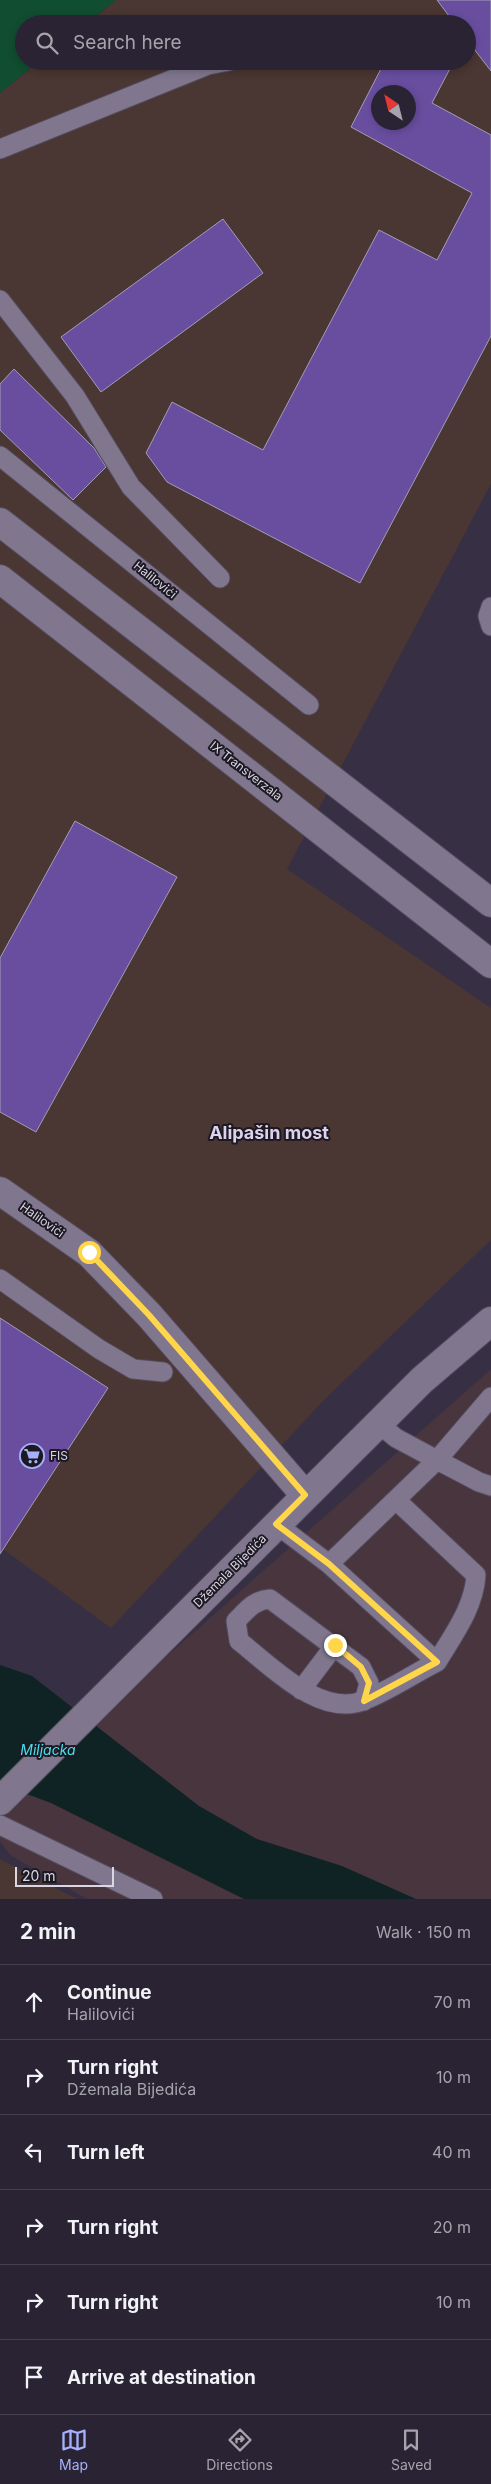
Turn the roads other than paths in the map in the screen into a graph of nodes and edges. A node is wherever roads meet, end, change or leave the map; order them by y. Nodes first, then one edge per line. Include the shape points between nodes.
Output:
1 (196, 70) edge
2 (0, 149) edge
3 (0, 300) edge
4 (0, 456) edge
5 (0, 522) edge
6 (220, 578) dead end
7 (0, 579) edge
8 (491, 607) edge
9 (491, 626) edge
10 (309, 705) dead end
11 (491, 903) edge
12 (491, 964) edge
13 (0, 1191) edge
14 (0, 1279) edge
15 (489, 1323) edge
16 (163, 1372) dead end
17 (491, 1397) edge
18 (379, 1424) junction
19 (437, 1460) junction
20 (491, 1486) edge
21 (305, 1495) junction
22 (396, 1500) junction
23 (276, 1524) junction
24 (329, 1564) junction
25 (335, 1645) junction
26 (437, 1662) junction
27 (301, 1690) junction
28 (364, 1701) junction
29 (0, 1800) edge
30 (0, 1825) edge
31 (153, 1899) edge

1 - 2 lane
3 - 6 lane via 75,396 131,487
4 - 10 lane, Halilovići
5 - 11 main road
7 - 12 main road, IX Transverzala
8 - 9 lane via 488,616
13 - 21 main road, Halilovići via 89,1252 149,1315
14 - 16 lane via 133,1369
15 - 18 main road, Džemala Bijedića via 422,1380
17 - 19 lane
18 - 19 lane via 396,1438
18 - 21 main road, Džemala Bijedića
19 - 20 lane
19 - 22 lane
21 - 23 main road, Džemala Bijedića
22 - 24 lane
22 - 26 lane via 476,1575 470,1603
23 - 24 lane
23 - 29 main road, Džemala Bijedića
24 - 26 lane
25 - 27 lane
25 - 27 lane via 270,1599 252,1604 236,1621 239,1641
25 - 28 lane via 361,1667 369,1683
26 - 28 lane
27 - 28 lane via 330,1703 346,1705
30 - 31 lane

